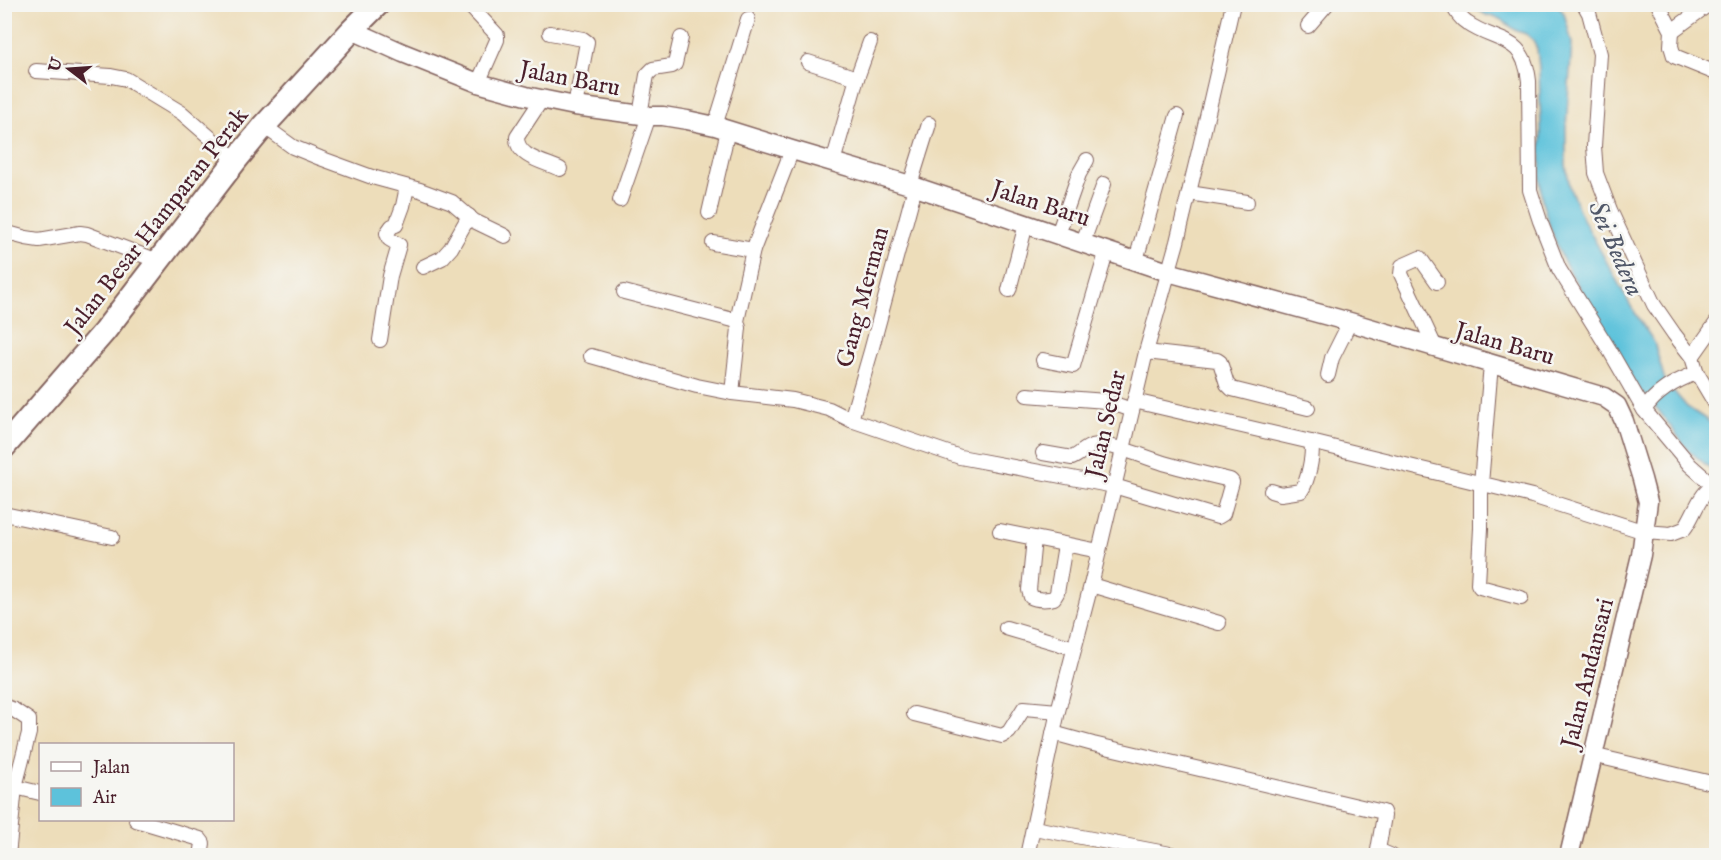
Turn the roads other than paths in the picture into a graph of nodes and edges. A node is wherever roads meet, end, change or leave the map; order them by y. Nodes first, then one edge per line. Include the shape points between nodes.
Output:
1 (468, 4) edge
2 (1233, 4) edge
3 (1327, 4) edge
4 (1452, 4) edge
5 (1584, 4) edge
6 (1658, 4) edge
7 (1709, 4) edge
8 (376, 5) edge
9 (748, 19) dead end
10 (1308, 26) dead end
11 (352, 30) junction
12 (1672, 31) junction
13 (550, 33) dead end
14 (681, 38) dead end
15 (870, 42) dead end
16 (808, 62) dead end
17 (36, 71) dead end
18 (1716, 72) edge
19 (857, 78) junction
20 (478, 82) junction
21 (542, 99) junction
22 (577, 106) junction
23 (644, 116) junction
24 (1177, 116) dead end
25 (929, 124) dead end
26 (264, 126) junction
27 (721, 128) junction
28 (792, 150) junction
29 (236, 160) junction
30 (1087, 160) dead end
31 (833, 162) junction
32 (560, 169) dead end
33 (1104, 184) dead end
34 (913, 186) junction
35 (407, 187) junction
36 (1189, 193) junction
37 (620, 200) dead end
38 (1247, 202) dead end
39 (709, 213) dead end
40 (469, 216) junction
41 (1026, 224) junction
42 (4, 232) edge
43 (1058, 234) junction
44 (505, 236) dead end
45 (1083, 242) junction
46 (713, 243) dead end
47 (753, 250) junction
48 (1107, 250) junction
49 (1136, 260) junction
50 (158, 261) junction
51 (423, 267) dead end
52 (1168, 272) junction
53 (1437, 282) dead end
54 (1009, 290) dead end
55 (624, 292) dead end
56 (737, 321) junction
57 (1350, 322) junction
58 (1716, 323) edge
59 (380, 340) dead end
60 (1436, 349) junction
61 (1146, 352) junction
62 (591, 356) dead end
63 (1692, 357) junction
64 (1043, 360) dead end
65 (1491, 364) junction
66 (1697, 373) junction
67 (1328, 375) dead end
68 (732, 393) junction
69 (1027, 395) dead end
70 (1716, 405) edge
71 (1133, 406) junction
72 (1646, 406) junction
73 (1308, 408) dead end
74 (850, 420) junction
75 (1311, 442) junction
76 (4, 447) edge
77 (1122, 448) junction
78 (1043, 453) dead end
79 (1481, 484) junction
80 (1114, 486) junction
81 (1716, 488) edge
82 (1271, 491) dead end
83 (1716, 492) edge
84 (1648, 502) joint
85 (4, 513) edge
86 (1000, 531) dead end
87 (1644, 532) junction
88 (112, 537) dead end
89 (1034, 538) junction
90 (1065, 545) junction
91 (1099, 551) junction
92 (1091, 585) junction
93 (1521, 598) dead end
94 (1219, 623) dead end
95 (1006, 628) dead end
96 (1074, 648) junction
97 (4, 706) edge
98 (1058, 711) junction
99 (915, 714) dead end
100 (1053, 733) junction
101 (1592, 755) junction
102 (1716, 784) edge
103 (15, 787) junction
104 (39, 793) edge
105 (142, 821) edge
106 (1034, 828) junction
107 (8, 855) edge
108 (201, 855) edge
109 (1027, 855) edge
110 (1181, 855) edge
111 (1392, 855) edge
112 (1569, 855) edge

1 - 20 street via 497,35
2 - 36 street, Jalan Sedar
3 - 10 street
4 - 72 street via 1465,22 1510,42 1527,64 1530,190 1540,221 1559,269
5 - 63 street via 1600,54 1596,173 1654,304
6 - 12 street
7 - 12 street
8 - 11 main road, Jalan Besar Hamparan Perak
9 - 27 street
11 - 20 street, Jalan Baru
11 - 26 main road, Jalan Besar Hamparan Perak
12 - 18 street via 1674,56
13 - 22 street via 587,42
14 - 23 street via 675,64 653,69 647,75
15 - 19 street
16 - 19 street
17 - 29 street via 126,80 182,113
19 - 31 street
20 - 21 street, Jalan Baru
21 - 22 street, Jalan Baru
21 - 32 street via 516,142 522,153
22 - 23 street, Jalan Baru
23 - 27 street, Jalan Baru
23 - 37 street
24 - 49 street
25 - 34 street, Gang Merman
26 - 29 main road, Jalan Besar Hamparan Perak
26 - 35 street via 293,147 320,159
27 - 28 street, Jalan Baru
27 - 39 street
28 - 31 street, Jalan Baru
28 - 47 street
29 - 50 main road, Jalan Besar Hamparan Perak
30 - 43 street
31 - 34 street, Jalan Baru
33 - 45 street
34 - 41 street, Jalan Baru
34 - 74 street, Gang Merman
35 - 40 street via 452,202
35 - 59 street via 396,225 387,233 399,249 390,276
36 - 38 street
36 - 52 street, Jalan Sedar
40 - 44 street
40 - 51 street via 442,258
41 - 43 street, Jalan Baru
41 - 54 street
42 - 50 street via 39,240 87,234
43 - 45 street, Jalan Baru
45 - 48 street, Jalan Baru
46 - 47 street
47 - 56 street
48 - 49 street, Jalan Baru
48 - 64 street via 1073,366
49 - 52 street, Jalan Baru
50 - 76 main road, Jalan Besar Hamparan Perak via 104,332
52 - 57 street, Jalan Baru
52 - 61 street, Jalan Sedar
53 - 60 street via 1420,258 1401,268
55 - 56 street
56 - 68 street
57 - 60 street, Jalan Baru
57 - 67 street
58 - 63 street
60 - 65 street, Jalan Baru
61 - 71 street, Jalan Sedar
61 - 73 street via 1217,360 1232,389
62 - 68 street
63 - 66 street
65 - 79 street
65 - 84 street, Jalan Baru via 1604,397 1617,406
66 - 70 street
66 - 72 street via 1678,380
68 - 74 street via 793,400
69 - 71 street
71 - 75 street
71 - 77 street, Jalan Sedar
72 - 81 street via 1690,465
74 - 80 street via 960,457
75 - 79 street
75 - 82 street via 1306,485 1301,491
77 - 78 street via 1094,445 1072,458
77 - 80 street, Jalan Sedar
77 - 80 street via 1232,482 1223,514 1218,517
79 - 87 street
79 - 93 street via 1478,584
80 - 91 street, Jalan Sedar
83 - 87 street via 1710,489 1703,495 1684,530 1671,534
84 - 87 street, Jalan Andansari
85 - 88 street
86 - 89 street
87 - 101 street, Jalan Andansari
89 - 90 street
89 - 90 street via 1029,590 1035,599 1054,598 1057,593
90 - 91 street
91 - 92 street, Jalan Sedar
92 - 94 street
92 - 96 street, Jalan Sedar
95 - 96 street
96 - 98 street, Jalan Sedar
97 - 103 street via 29,720
98 - 99 street via 1024,708 1010,732 1002,736
98 - 100 street, Jalan Sedar
100 - 106 street, Jalan Sedar
100 - 111 street via 1383,812 1378,850
101 - 102 street
101 - 112 street, Jalan Andansari
103 - 104 street
103 - 107 street
105 - 108 street via 200,839
106 - 109 street, Jalan Sedar
106 - 110 street

